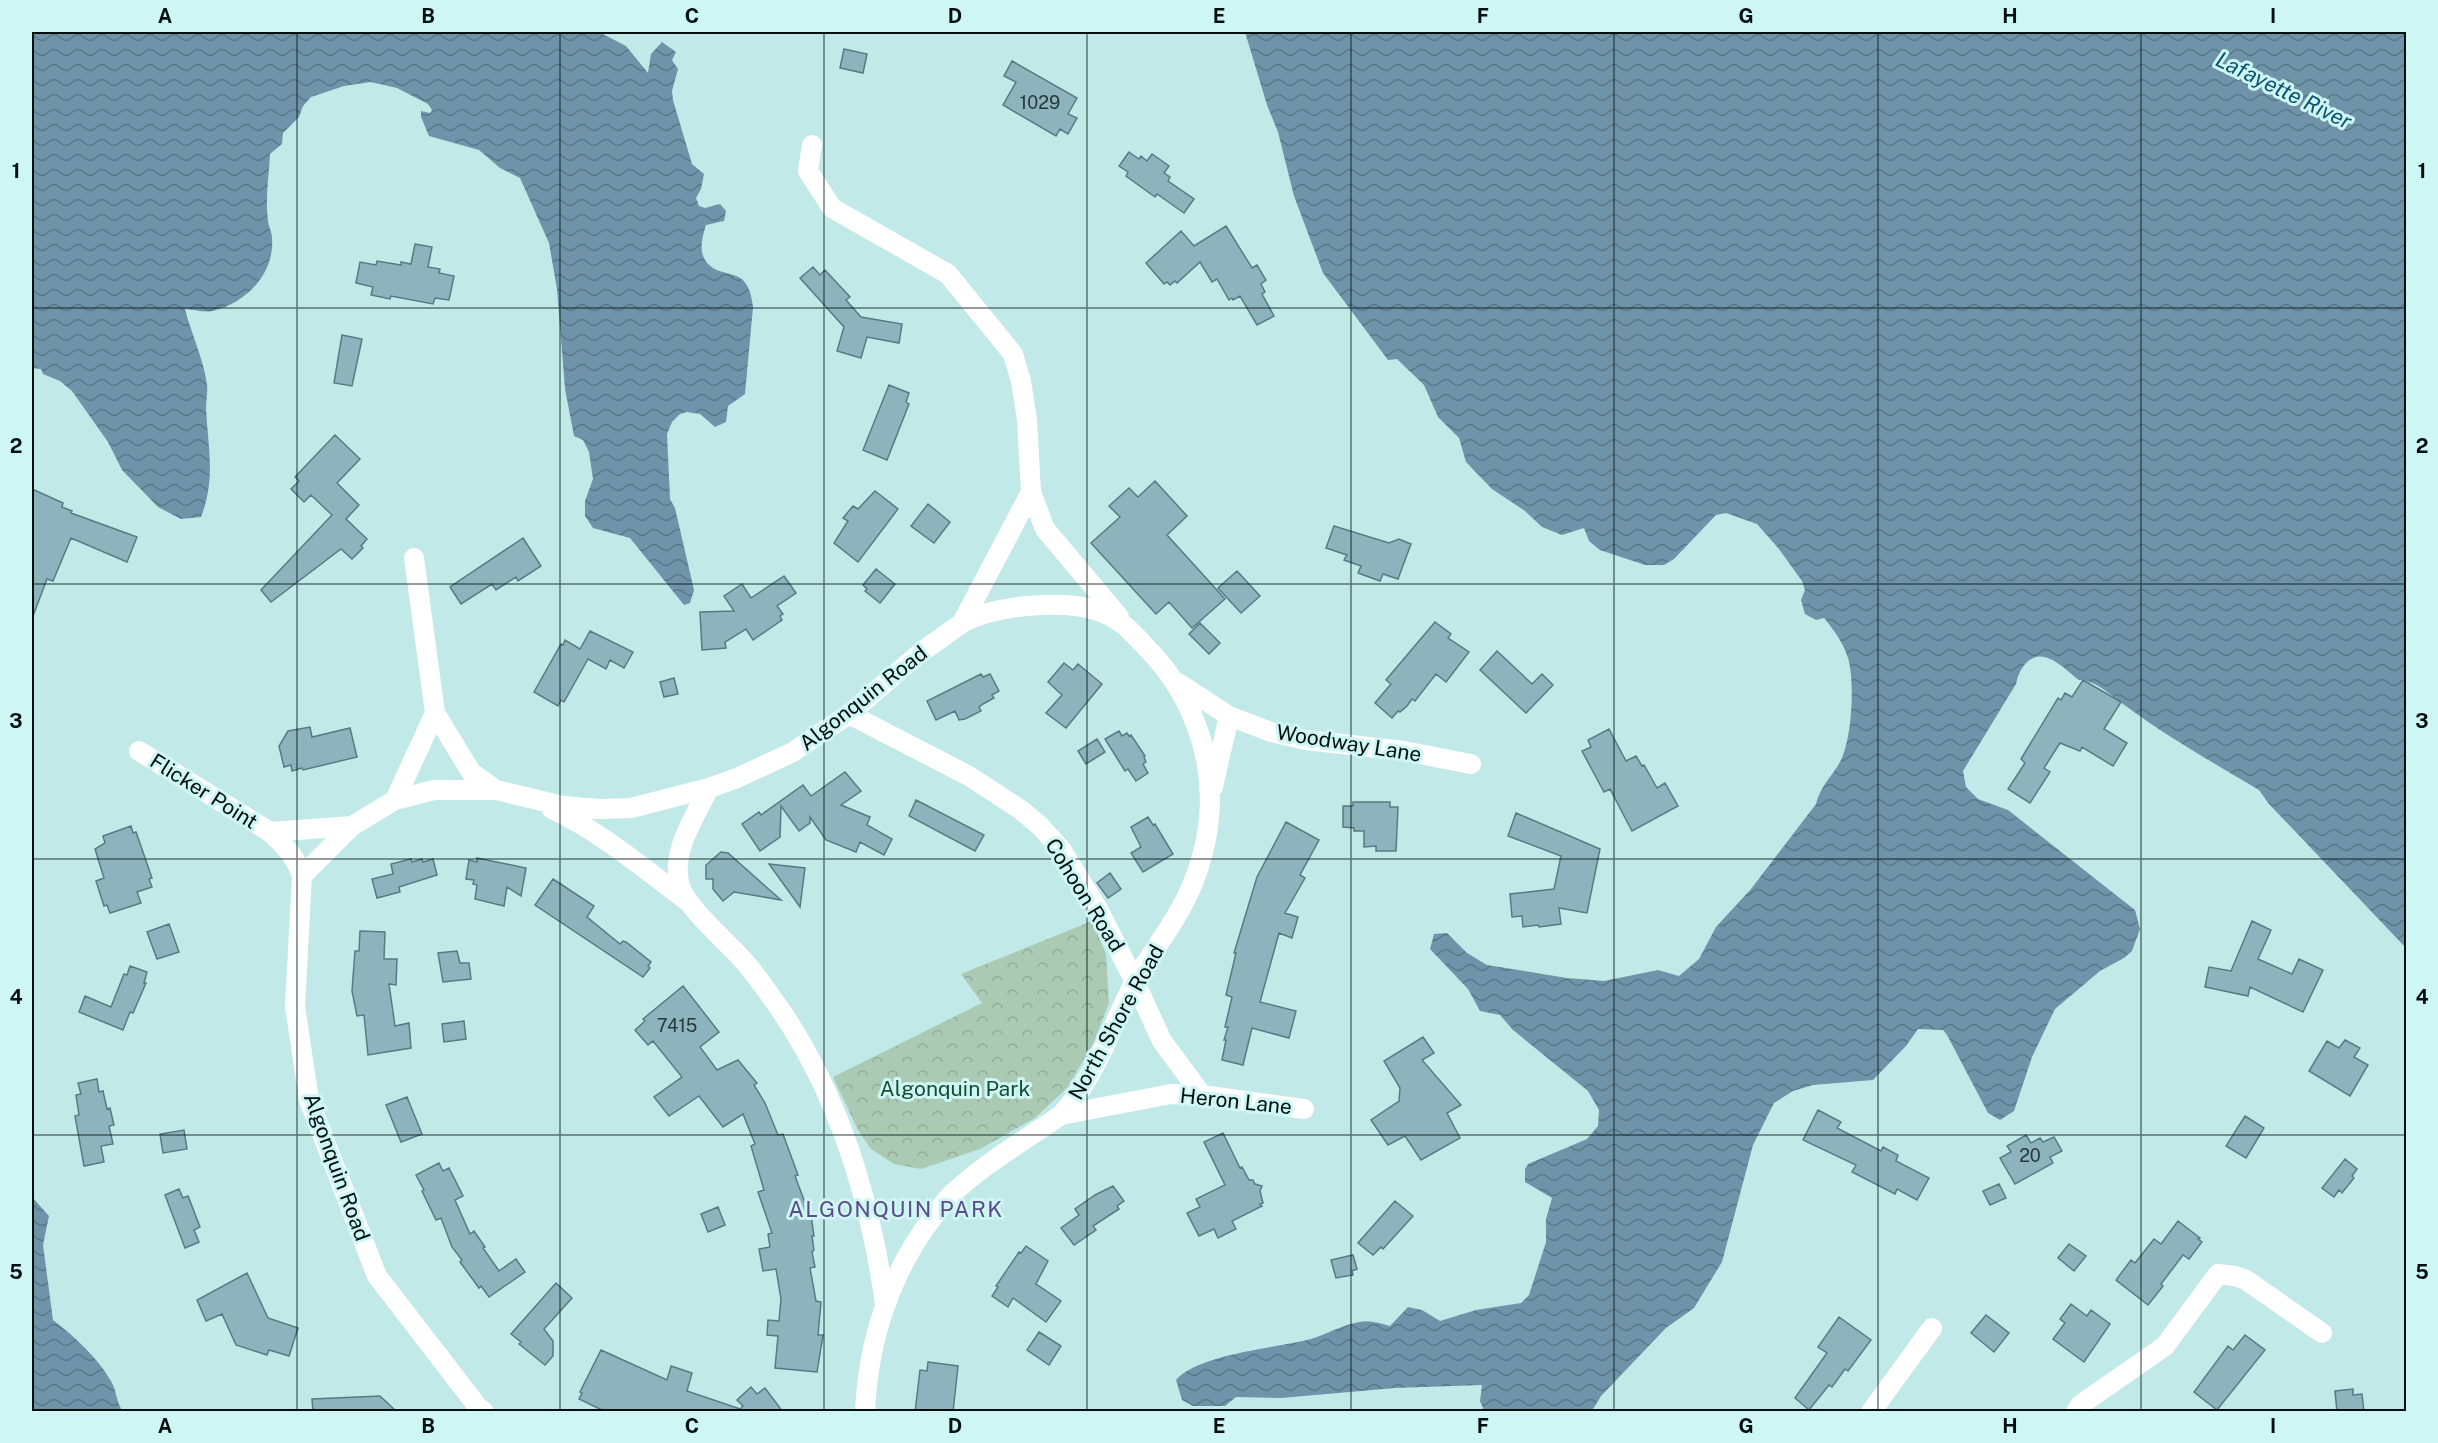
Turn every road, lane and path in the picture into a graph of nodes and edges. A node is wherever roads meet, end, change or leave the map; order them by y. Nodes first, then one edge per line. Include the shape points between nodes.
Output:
1 (812, 145) dead end
2 (1031, 492) junction
3 (414, 558) dead end
4 (962, 623) junction
5 (1124, 623) junction
6 (1176, 682) junction
7 (435, 713) junction
8 (849, 714) junction
9 (1229, 716) junction
10 (139, 751) dead end
11 (1471, 764) dead end
12 (709, 788) junction
13 (496, 790) junction
14 (1210, 796) junction
15 (395, 800) junction
16 (535, 801) junction
17 (352, 825) junction
18 (270, 831) junction
19 (302, 876) junction
20 (691, 904) junction
21 (1135, 982) junction
22 (1202, 1095) junction
23 (1304, 1109) dead end
24 (1061, 1115) junction
25 (885, 1304) junction
26 (1932, 1328) dead end
27 (2322, 1333) dead end
28 (480, 1410) edge
29 (865, 1412) edge
30 (1871, 1412) edge
31 (2076, 1412) edge

1 - 2 street, North Shore Road via 808,171 832,208 948,274 1013,354 1028,420
2 - 4 street, Algonquin Road
2 - 5 street, North Shore Road via 1046,529
3 - 7 street
4 - 5 street, North Shore Road via 1014,607 1053,604 1094,610
4 - 8 street, Algonquin Road
5 - 6 street, North Shore Road
6 - 9 street, Woodway Lane
6 - 14 street, North Shore Road via 1197,725
7 - 13 street via 471,772
7 - 15 street
8 - 12 street, Algonquin Road via 793,752
8 - 21 street, Cohoon Road via 969,776 1040,826 1060,849 1098,909
9 - 11 street, Woodway Lane via 1270,732 1306,740 1404,751
9 - 14 street
10 - 18 street, Flicker Point
12 - 16 street, Algonquin Road via 631,808 601,809
12 - 20 street via 681,846 677,867 680,885
13 - 15 street, Algonquin Road via 434,790
13 - 16 street, Algonquin Road
14 - 21 street, North Shore Road via 1203,854 1191,887
15 - 17 street, Algonquin Road
16 - 20 street via 569,817 620,850
17 - 18 street, Flicker Point
17 - 19 street, Algonquin Road
18 - 19 street, Flicker Point via 298,863
19 - 28 street, Algonquin Road via 295,1006 309,1100 377,1276
20 - 25 street via 776,1003 824,1086 845,1136 867,1208
21 - 22 street, Cohoon Road via 1162,1041
21 - 24 street, North Shore Road via 1092,1075
22 - 23 street, Heron Lane
22 - 24 street, Heron Lane via 1171,1094
24 - 25 street, North Shore Road via 949,1197 917,1238
25 - 29 street, North Shore Road via 876,1331
26 - 30 street
27 - 31 street via 2246,1280 2218,1274 2164,1346 2080,1405

